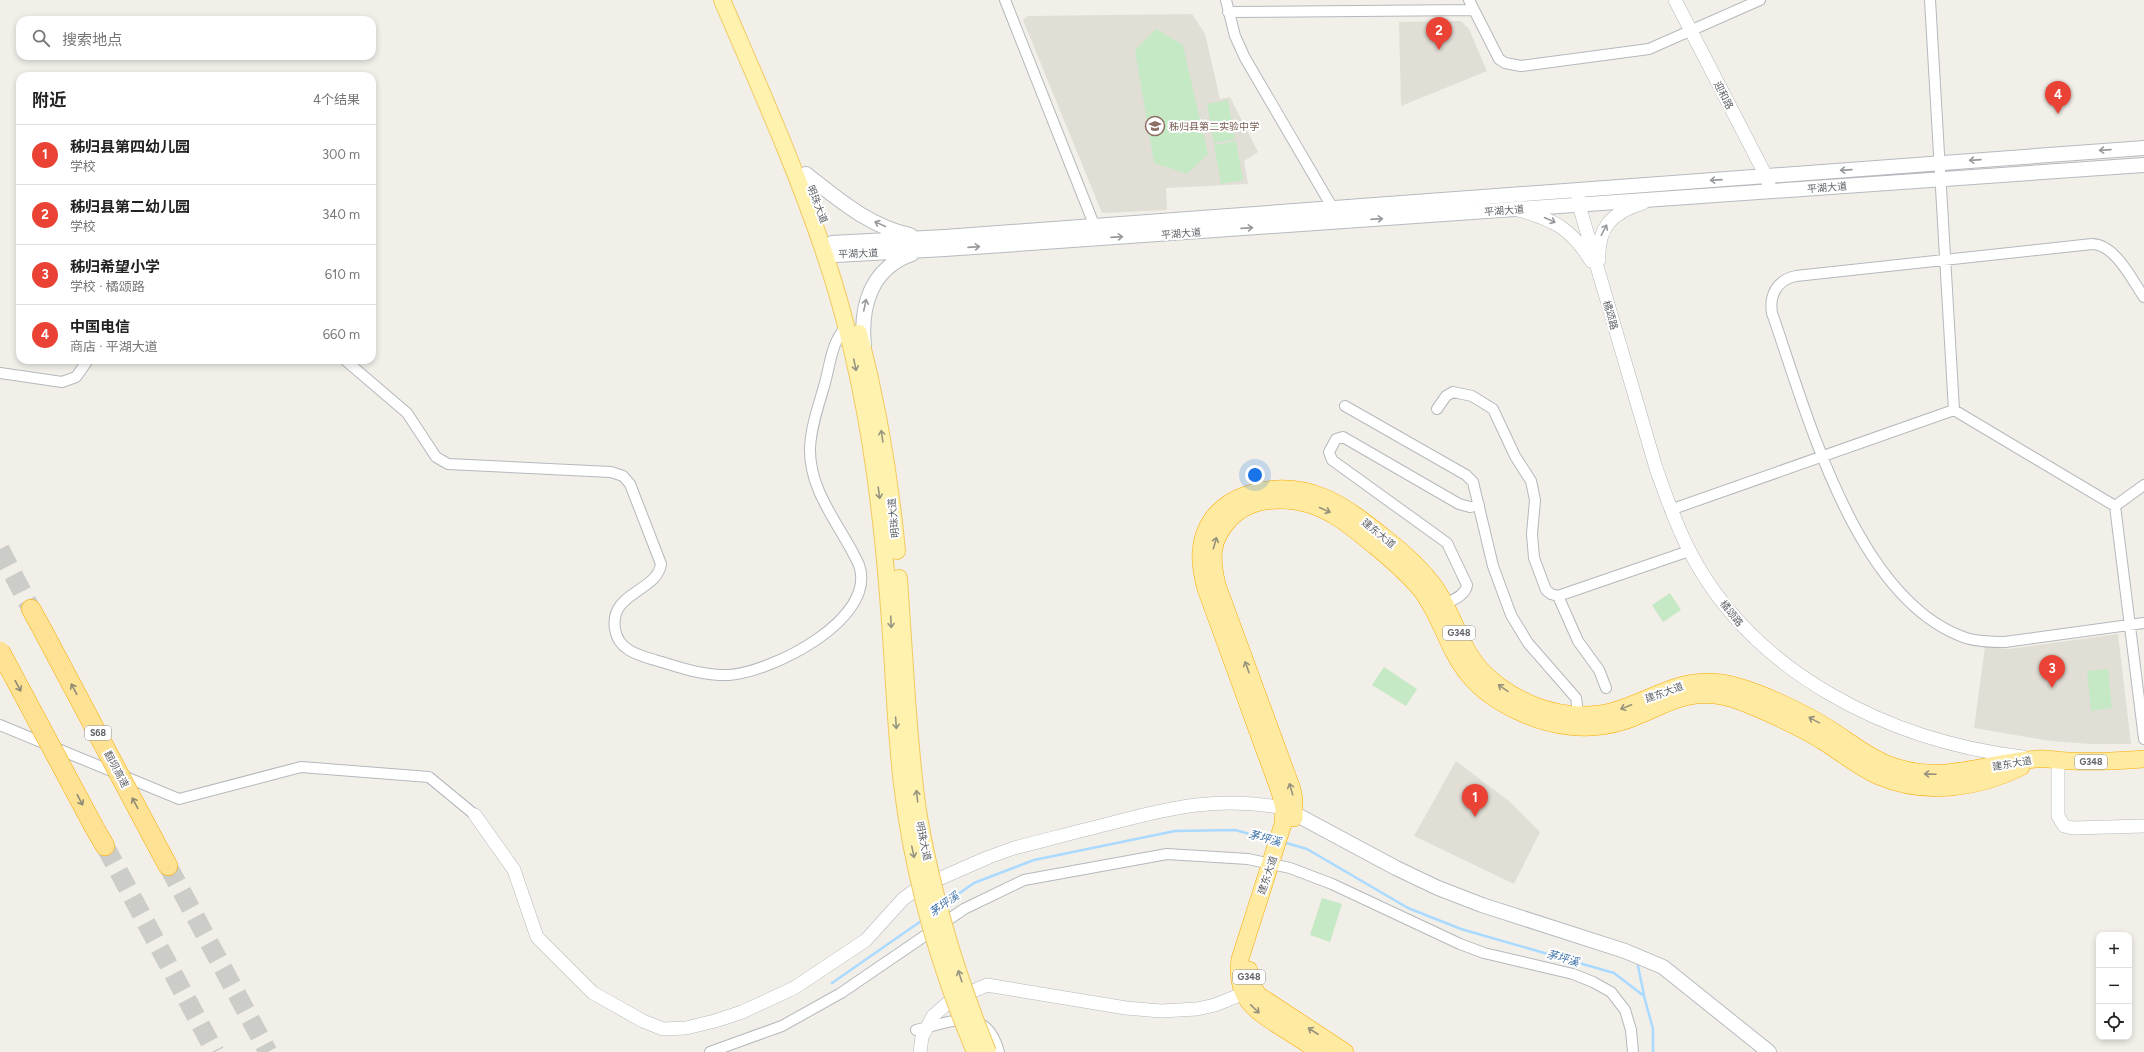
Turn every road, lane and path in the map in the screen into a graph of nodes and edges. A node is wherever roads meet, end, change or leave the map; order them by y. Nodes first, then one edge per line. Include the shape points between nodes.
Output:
1 (722, 0) edge
2 (733, 0) edge
3 (1005, 0) edge
4 (1226, 0) edge
5 (1469, 0) edge
6 (1676, 0) edge
7 (1760, 0) edge
8 (1930, 0) edge
9 (1474, 10) junction
10 (1228, 12) junction
11 (1691, 30) junction
12 (2144, 148) edge
13 (1940, 163) junction
14 (2144, 165) edge
15 (806, 174) junction
16 (1766, 176) junction
17 (1940, 179) junction
18 (1577, 190) junction
19 (1771, 191) junction
20 (1661, 199) junction
21 (1579, 204) junction
22 (1512, 209) junction
23 (1336, 215) junction
24 (1098, 232) junction
25 (945, 243) junction
26 (830, 250) junction
27 (1945, 260) junction
28 (1601, 282) junction
29 (2144, 297) edge
30 (846, 327) junction
31 (866, 358) junction
32 (85, 364) edge
33 (350, 364) edge
34 (0, 372) edge
35 (1345, 406) dead end
36 (1437, 409) dead end
37 (1954, 410) junction
38 (1822, 456) junction
39 (2144, 485) edge
40 (1479, 505) junction
41 (2115, 506) junction
42 (1670, 510) junction
43 (1689, 551) junction
44 (1558, 596) junction
45 (1440, 607) junction
46 (31, 609) tunnel mouth
47 (2144, 623) edge
48 (2130, 625) junction
49 (0, 651) edge
50 (900, 684) junction
51 (1606, 688) dead end
52 (1579, 721) junction
53 (0, 725) edge
54 (2144, 740) edge
55 (1964, 746) junction
56 (2038, 759) junction
57 (2144, 759) edge
58 (2058, 761) junction
59 (1957, 773) junction
60 (475, 815) joint
61 (1288, 818) junction
62 (2144, 826) edge
63 (104, 846) tunnel mouth
64 (1277, 859) junction
65 (168, 866) tunnel mouth
66 (1248, 991) junction
67 (922, 1029) junction
68 (710, 1052) edge
69 (920, 1052) edge
70 (975, 1052) edge
71 (988, 1052) edge
72 (999, 1052) edge
73 (1320, 1052) edge
74 (1346, 1052) edge
75 (1633, 1052) edge
76 (1769, 1052) edge

1 - 26 main road, 明珠大道 via 786,154
2 - 15 main road, 明珠大道
3 - 24 street
4 - 10 street
5 - 9 street
6 - 11 street, 迎和路
7 - 11 street
8 - 13 street
9 - 10 street
9 - 11 street via 1499,58 1513,65 1638,51
10 - 23 street via 1245,58
11 - 16 street, 迎和路
12 -> 13 main road, 平湖大道
13 -> 16 main road, 平湖大道
13 - 17 street
14 - 17 main road, 平湖大道
25 -> 15 main road via 904,234 879,224 844,204
15 - 26 main road, 明珠大道
16 -> 18 main road, 平湖大道
16 - 19 street, 迎和路
17 - 19 main road, 平湖大道
17 - 27 street
18 - 21 street, 橘颂路
18 - 23 main road, 平湖大道
19 - 20 main road, 平湖大道
20 - 21 main road, 平湖大道
28 -> 20 street via 1598,252 1600,238 1606,226 1616,215 1629,207
21 - 22 main road, 平湖大道
21 - 28 street, 橘颂路
23 -> 22 main road, 平湖大道
22 -> 28 street via 1544,218 1565,229 1586,253
23 - 24 main road, 平湖大道
24 - 25 main road, 平湖大道
25 - 26 main road, 平湖大道
31 -> 25 main road via 863,316 867,297 877,279 890,265 906,256
26 - 30 main road, 明珠大道
26 - 31 main road, 明珠大道
27 - 29 street via 2098,244 2113,253
27 - 37 street
27 - 38 street via 1796,276 1783,280 1779,285 1771,301 1772,313
28 - 42 street, 橘颂路
30 - 33 street via 836,339 813,426 810,457 820,495 859,565 862,578 860,591 840,618 810,645 768,666 730,675 690,671 642,656 626,649 617,637 615,621 619,608 628,597 657,575 661,564 630,484 623,476 611,472 441,462 402,407
30 -> 50 main road, 明珠大道 via 869,434 880,506
50 -> 31 main road, 明珠大道 via 901,606 890,485 880,421
32 - 34 street via 76,377 62,382
35 - 40 street via 1466,475 1473,482
36 - 44 street via 1446,396 1453,392 1472,396 1493,409 1515,456 1531,481 1535,500 1532,534 1534,558 1546,590
37 - 38 street
37 - 41 street
38 - 42 street
38 - 48 street via 1849,517 1884,573 1907,600 1950,631 1986,642 2005,642
39 - 41 street
40 - 45 street via 1470,507 1459,504 1343,437 1336,439 1329,452 1332,460 1447,543 1468,585 1462,595
40 - 52 street via 1495,572 1511,616 1528,643 1576,698
41 - 48 street
42 - 43 street, 橘颂路
43 - 44 street
43 - 55 street, 橘颂路 via 1739,623 1771,655 1847,704 1888,723
44 - 51 street via 1578,641 1599,670
45 - 52 highway, 建东大道 / G348 via 1461,664 1469,676 1490,695 1512,709 1538,720
45 - 61 highway, 建东大道 / G348 via 1393,561 1337,516 1314,506 1279,500 1255,504 1233,515 1217,535 1212,560 1217,585 1292,789
65 -> 46 highway, 翻坝高速 / S68, bridge
47 - 48 street
48 - 54 street
49 -> 63 highway, bridge
50 -> 70 main road, 明珠大道, bridge via 902,785 913,851 938,950
71 -> 50 main road, 明珠大道, bridge via 970,1008 932,881 919,816
52 - 56 highway, 建东大道 / G348 via 1607,725 1621,722 1679,698 1718,695 1743,702 1797,726 1880,776 1905,784 1938,788 1980,783 1999,778
59 -> 52 highway, 建东大道 / G348 via 1920,774 1886,764 1804,714 1747,690 1719,683 1676,686 1616,711
53 - 60 street via 179,799 301,767 429,777
55 - 56 street, 橘颂路
55 - 59 street via 1969,753 1970,762 1966,769
56 - 58 highway, 橘颂路 / G348
56 - 59 highway, 建东大道 / G348
57 - 58 highway, 橘颂路 / G348 via 2103,762
58 - 62 street via 2058,813 2064,826
60 - 61 street via 514,870 537,937 593,993 653,1026 675,1029 716,1021 794,988 866,940 910,893 1014,848 1180,806 1234,802
61 - 64 highway, 建东大道 / G348
61 - 76 main road via 1438,888 1663,967
64 - 66 highway, 建东大道 / G348 via 1252,954
64 - 68 street via 1162,854 1024,880 964,909 841,993 782,1026
64 - 75 street via 1460,944 1573,974 1603,986 1619,1000 1625,1010 1631,1030
66 - 67 street via 1215,1005 1161,1011 1126,1008 987,985 950,1001
66 -> 73 highway, 建东大道 / G348 via 1251,1006
74 -> 66 highway, G348
67 - 69 street
67 - 72 street via 958,1020 980,1023 991,1032

